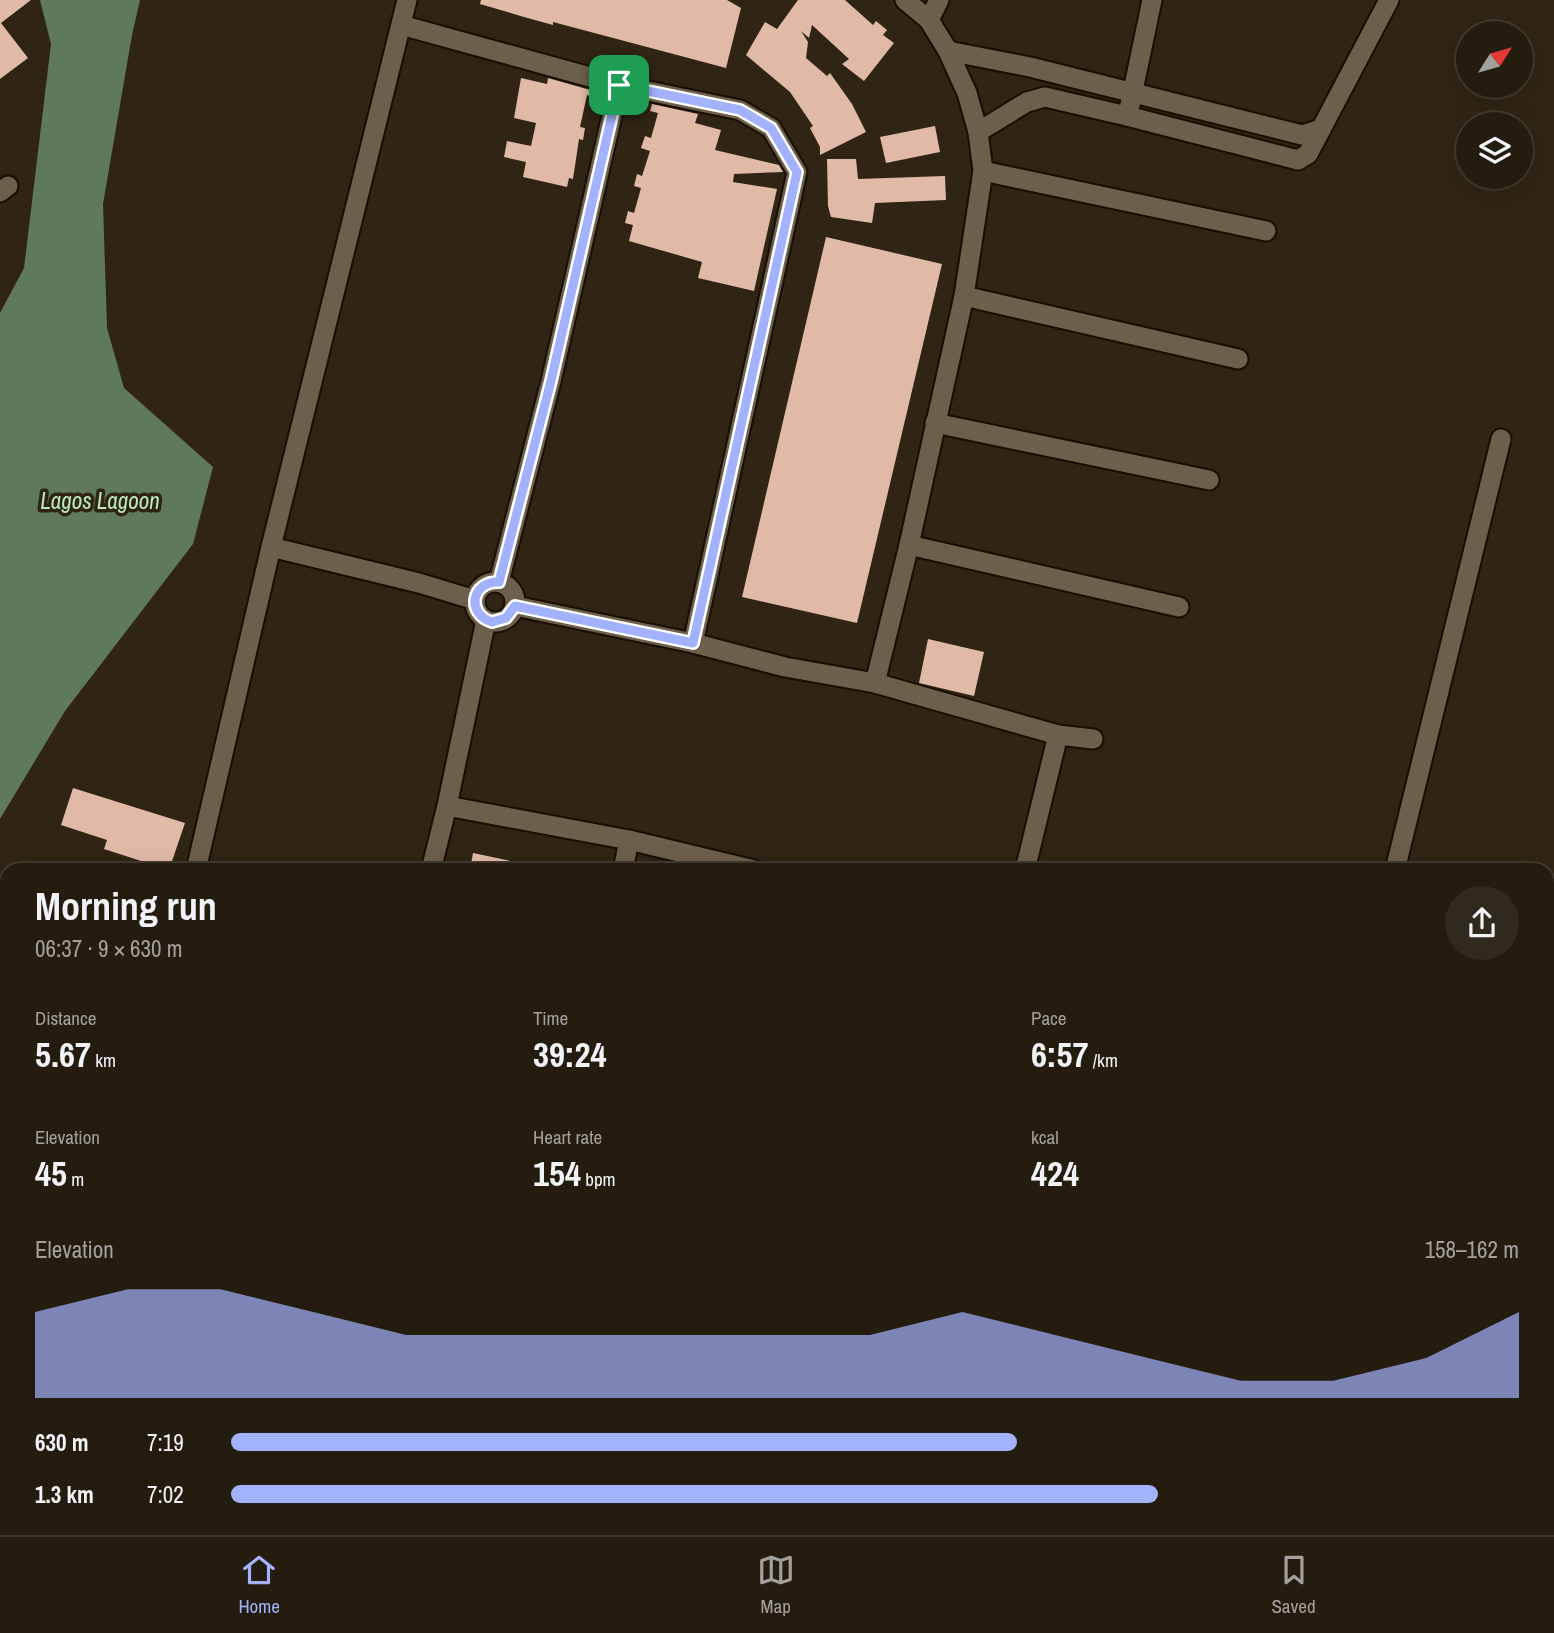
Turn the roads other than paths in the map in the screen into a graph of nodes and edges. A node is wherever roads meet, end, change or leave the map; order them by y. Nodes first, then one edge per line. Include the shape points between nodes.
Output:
1 (407, 0) edge
2 (905, 0) edge
3 (939, 0) edge
4 (1152, 0) edge
5 (1389, 0) edge
6 (929, 20) junction
7 (401, 25) junction
8 (948, 51) junction
9 (619, 85) junction
10 (1132, 94) junction
11 (1127, 116) junction
12 (1244, 121) junction
13 (1321, 129) junction
14 (978, 132) junction
15 (1240, 144) junction
16 (983, 171) junction
17 (1266, 231) dead end
18 (964, 296) junction
19 (1238, 359) dead end
20 (936, 423) junction
21 (1501, 439) dead end
22 (1209, 480) dead end
23 (909, 545) junction
24 (271, 547) junction
25 (499, 582) junction
26 (475, 600) junction
27 (515, 606) junction
28 (1179, 607) dead end
29 (486, 620) junction
30 (693, 643) junction
31 (875, 683) junction
32 (1058, 735) junction
33 (1093, 739) dead end
34 (447, 806) junction
35 (629, 840) junction
36 (198, 863) edge
37 (433, 863) edge
38 (624, 863) edge
39 (725, 863) edge
40 (1027, 863) edge
41 (1397, 863) edge

1 - 7 street
2 - 6 street
3 - 6 street
4 - 10 street
5 - 13 street
6 - 8 street
7 - 9 street
7 - 24 street
8 - 10 street
8 - 14 street
9 - 25 street
9 - 30 street via 740,110 771,128 797,172
10 - 11 street
10 - 12 street
11 - 14 street via 1045,97 1027,102
11 - 15 street
12 - 13 street via 1302,135
12 - 15 street
13 - 15 street via 1308,154 1298,160
14 - 16 street
16 - 17 street
16 - 18 street
18 - 19 street
18 - 20 street
20 - 22 street
20 - 23 street
21 - 41 street
23 - 28 street
23 - 31 street
24 - 26 street
24 - 36 street
25 - 26 street via 483,585
25 - 27 street via 512,591
26 - 29 street via 475,608
27 - 29 street via 500,621
27 - 30 street
29 - 34 street
30 - 31 street via 785,667
31 - 32 street
32 - 33 street
32 - 40 street
34 - 35 street
34 - 37 street
35 - 38 street
35 - 39 street

